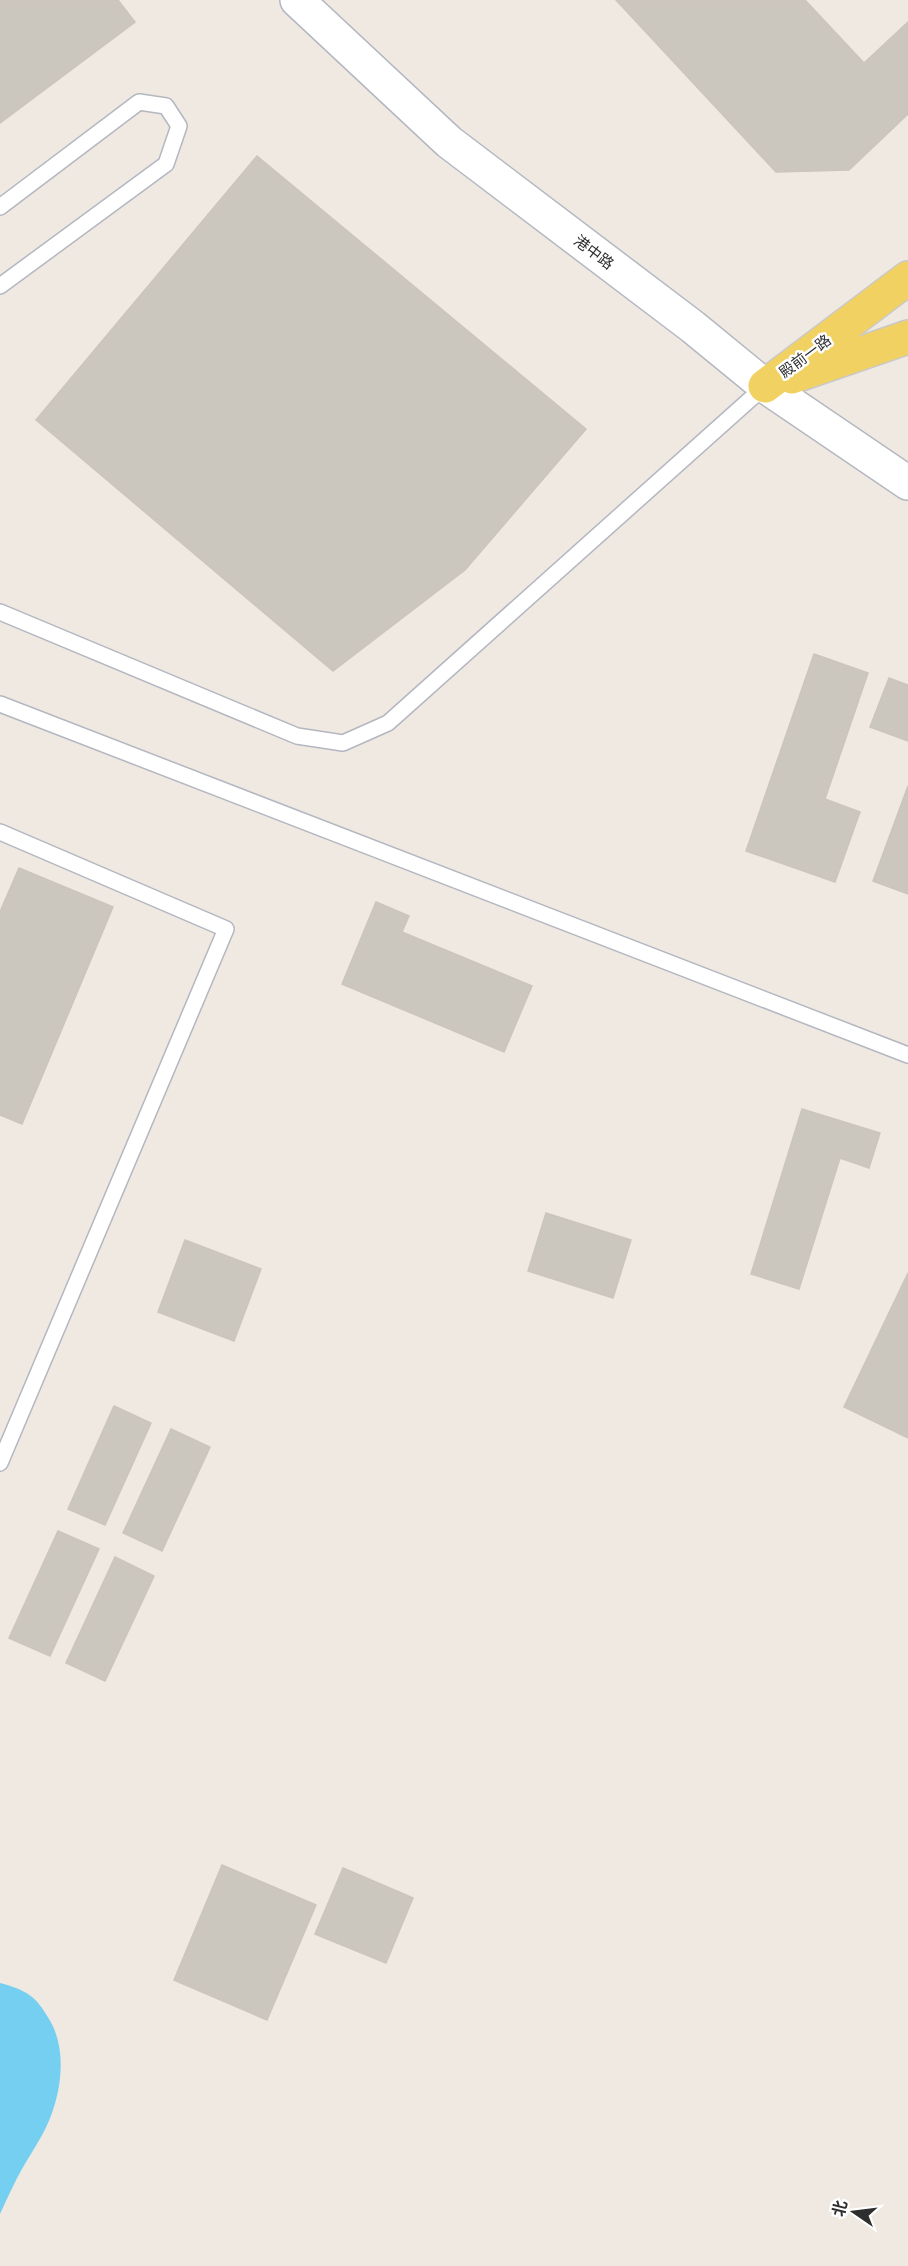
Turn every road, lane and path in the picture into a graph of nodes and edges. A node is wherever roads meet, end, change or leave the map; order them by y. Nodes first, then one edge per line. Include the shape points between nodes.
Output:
1 (297, 0) edge
2 (0, 207) edge
3 (908, 278) edge
4 (0, 286) edge
5 (908, 337) edge
6 (765, 386) junction
7 (908, 483) edge
8 (0, 612) edge
9 (0, 704) edge
10 (0, 832) edge
11 (908, 1055) edge
12 (0, 1463) edge

1 - 6 street, 港中路 via 449,142
2 - 4 lane via 139,102 166,106 179,126 166,164
3 - 6 main road, 殿前一路
5 - 6 main road, 殿前一路
6 - 7 street, 港中路
6 - 8 lane via 388,723 343,743 297,736
9 - 11 lane
10 - 12 lane via 226,929

